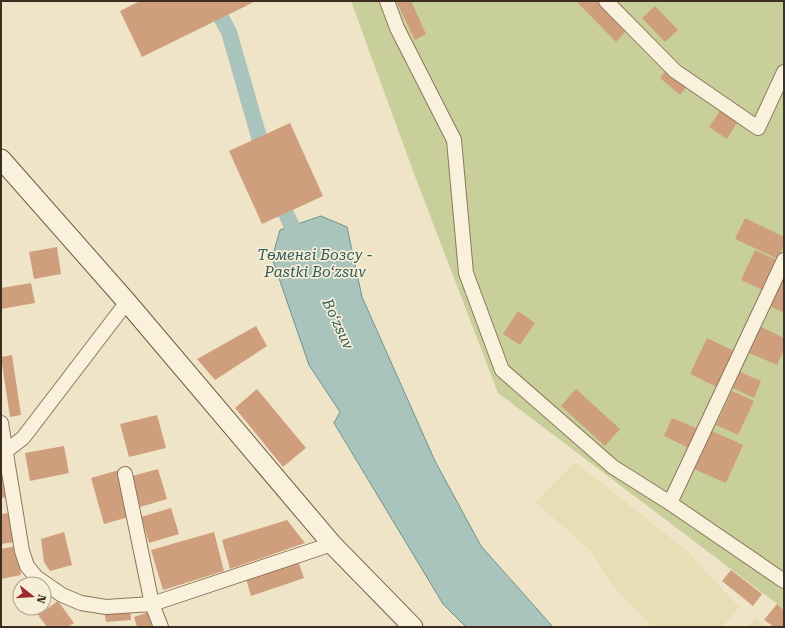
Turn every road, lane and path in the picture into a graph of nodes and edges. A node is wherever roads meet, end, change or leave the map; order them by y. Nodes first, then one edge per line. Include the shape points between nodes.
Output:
1 (387, 1) edge
2 (606, 1) edge
3 (784, 72) edge
4 (1, 159) edge
5 (784, 260) edge
6 (127, 302) junction
7 (1, 423) edge
8 (6, 452) junction
9 (126, 474) dead end
10 (670, 503) junction
11 (332, 544) junction
12 (784, 581) edge
13 (152, 604) junction
14 (162, 627) edge
15 (413, 627) edge

1 - 10 street via 454,140 466,273 502,370 613,466
2 - 3 street via 675,71 758,128
4 - 6 main road
5 - 10 street
6 - 8 street via 22,438
6 - 11 main road
7 - 8 street
8 - 13 street via 22,551 27,566 36,577 62,595 81,603 106,607
9 - 13 street
10 - 12 street
11 - 13 street
11 - 15 main road
13 - 14 street

